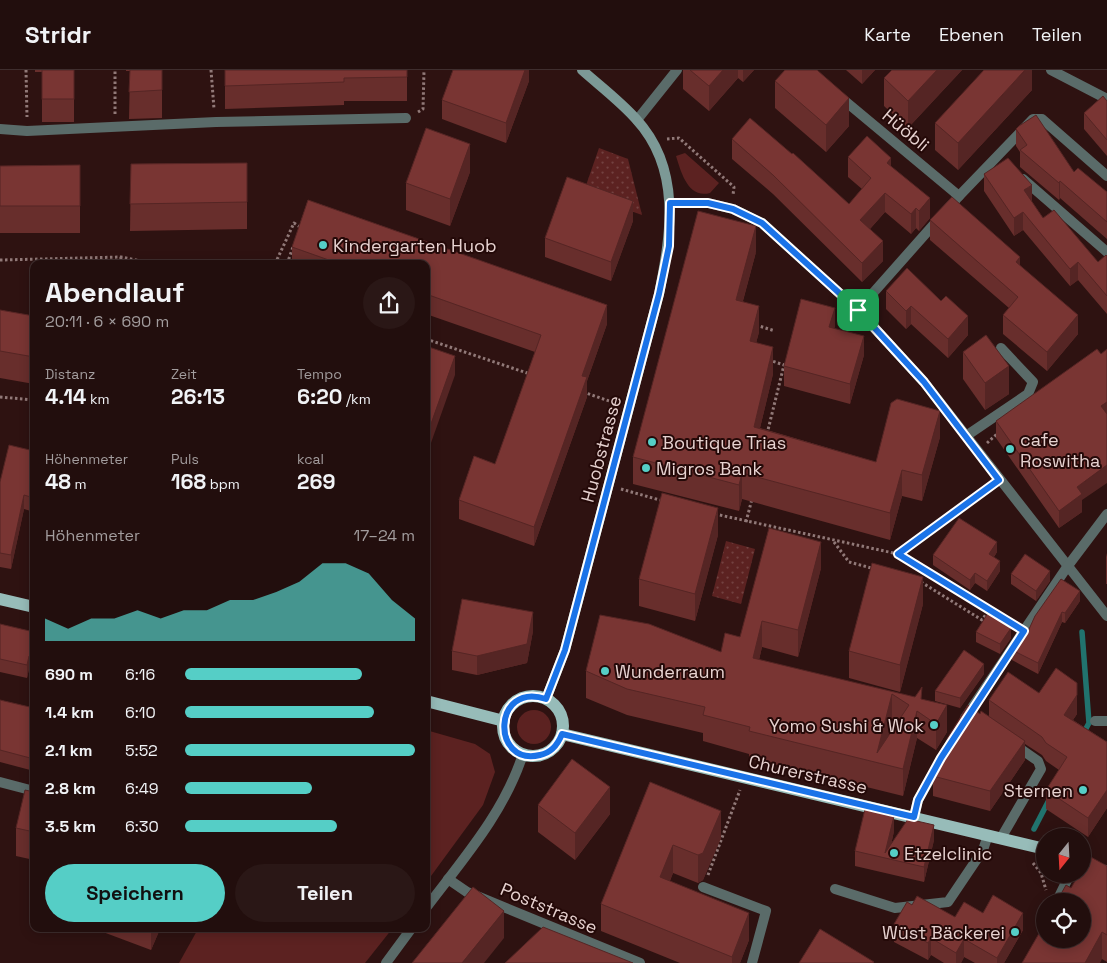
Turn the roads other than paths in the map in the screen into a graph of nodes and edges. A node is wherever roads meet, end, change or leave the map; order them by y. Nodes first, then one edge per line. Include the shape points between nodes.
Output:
1 (582, 70) edge
2 (677, 70) edge
3 (1051, 70) edge
4 (832, 90) edge
5 (1107, 99) edge
6 (406, 118) road end
7 (637, 120) junction
8 (0, 129) edge
9 (1005, 164) junction
10 (1107, 176) edge
11 (959, 196) junction
12 (670, 203) junction
13 (1107, 252) edge
14 (858, 310) junction
15 (1001, 348) dead end
16 (966, 436) junction
17 (1107, 514) edge
18 (1067, 567) junction
19 (0, 599) edge
20 (30, 606) edge
21 (1107, 616) edge
22 (546, 699) junction
23 (430, 702) edge
24 (504, 721) junction
25 (1095, 721) dead end
26 (1107, 721) edge
27 (562, 734) junction
28 (1007, 740) edge
29 (523, 754) junction
30 (0, 782) edge
31 (30, 790) edge
32 (914, 817) junction
33 (988, 835) junction
34 (1001, 838) junction
35 (1036, 847) edge
36 (1091, 866) edge
37 (1107, 872) edge
38 (448, 879) junction
39 (703, 886) road end
40 (835, 889) dead end
41 (430, 903) edge
42 (409, 932) edge
43 (386, 963) edge
44 (640, 963) edge
45 (752, 963) edge

1 - 7 street, Huobstrasse
2 - 7 street
3 - 5 street
4 - 11 street, Hüöbli
6 - 8 street via 216,122 27,131
7 - 12 street, Huobstrasse via 660,156
9 - 10 street via 1033,119 1042,119
9 - 11 street
9 - 13 street
11 - 14 street
12 - 14 street via 708,203 733,209 762,223
12 - 22 street, Huobstrasse via 669,246 659,294 565,650
14 - 16 street via 924,382
15 - 16 street via 1033,382 1028,394
16 - 18 street
17 - 18 street
18 - 21 street
18 - 32 street via 918,800
19 - 20 main road
22 - 24 main road via 532,696 519,700 509,708
22 - 27 main road via 560,714
23 - 24 main road
24 - 29 main road via 504,733 509,744
25 - 26 street
27 - 29 main road via 549,752 534,756
27 - 32 main road, Churerstrasse
28 - 34 street via 1038,761 1041,769
29 - 38 street via 504,801
30 - 31 street
32 - 33 main road, Churerstrasse
33 - 34 main road, Churerstrasse
33 - 40 street via 983,850 948,902 895,908
34 - 35 main road, Churerstrasse
36 - 37 main road
38 - 41 street
38 - 44 street, Poststrasse via 468,892
39 - 45 street via 766,911
42 - 43 street

